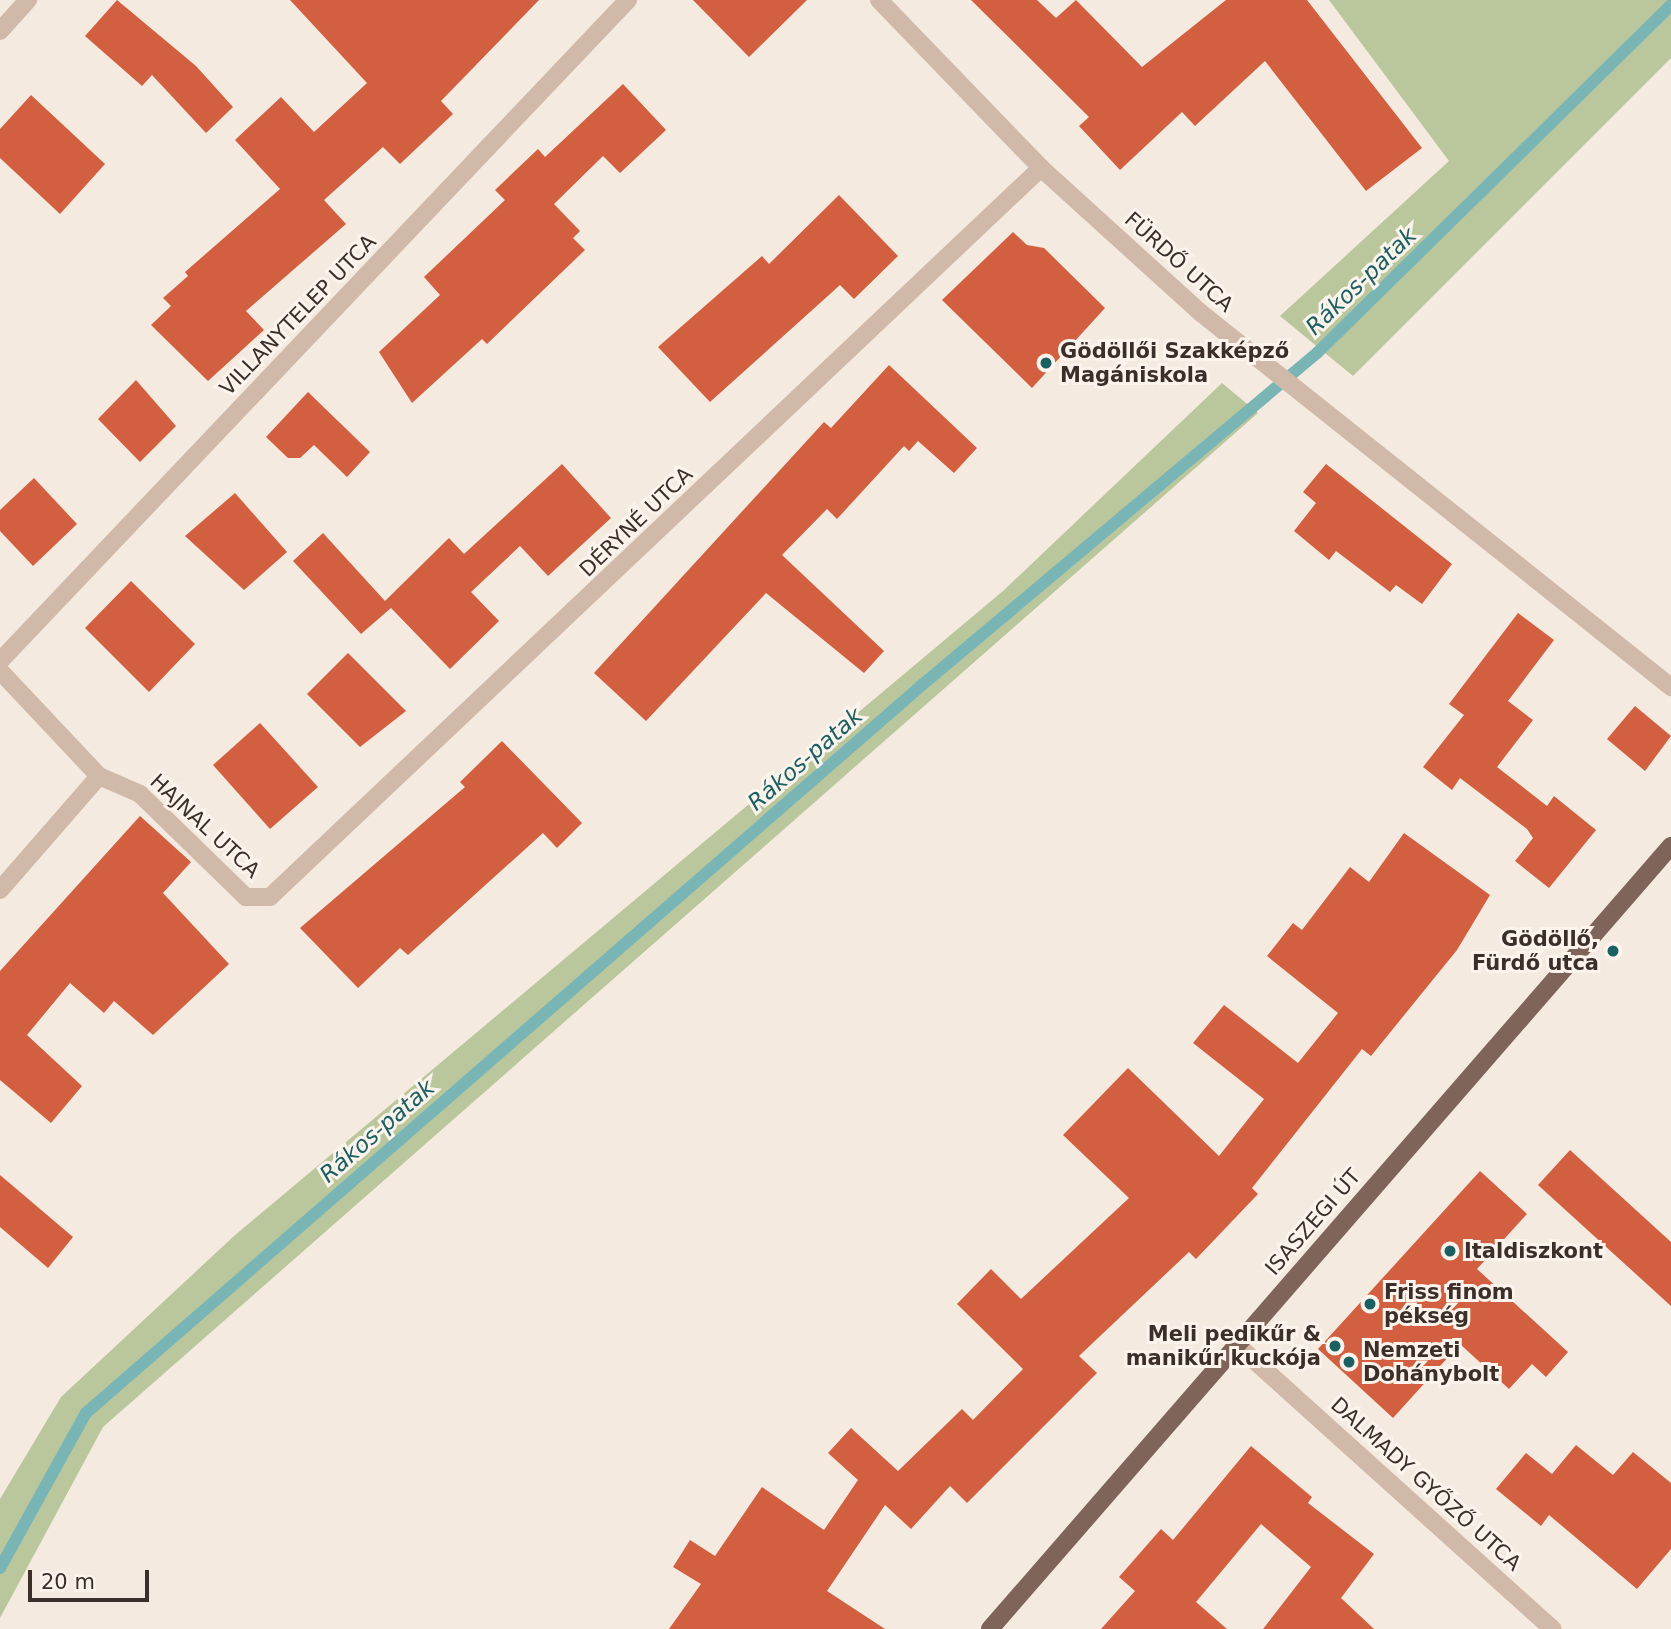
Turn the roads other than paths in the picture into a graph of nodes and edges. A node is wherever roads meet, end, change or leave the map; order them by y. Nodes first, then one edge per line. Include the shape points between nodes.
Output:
1 (28, 0) edge
2 (628, 0) edge
3 (879, 0) edge
4 (0, 31) edge
5 (1041, 168) junction
6 (0, 661) edge
7 (0, 671) edge
8 (1671, 687) edge
9 (99, 776) junction
10 (1671, 846) edge
11 (0, 890) edge
12 (258, 901) joint
13 (1236, 1344) junction
14 (990, 1629) edge
15 (1553, 1629) edge

1 - 4 street
2 - 6 street, VILLANYTELEP UTCA
3 - 5 street, FÜRDŐ UTCA
5 - 8 street, FÜRDŐ UTCA via 1304,399
5 - 12 street, DÉRYNÉ UTCA via 282,890
7 - 9 street, HAJNAL UTCA
9 - 11 street
9 - 12 street, HAJNAL UTCA via 140,794 234,888
10 - 13 main road, ISASZEGI ÚT
13 - 14 main road, ISASZEGI ÚT
13 - 15 street, DALMADY GYŐZŐ UTCA

